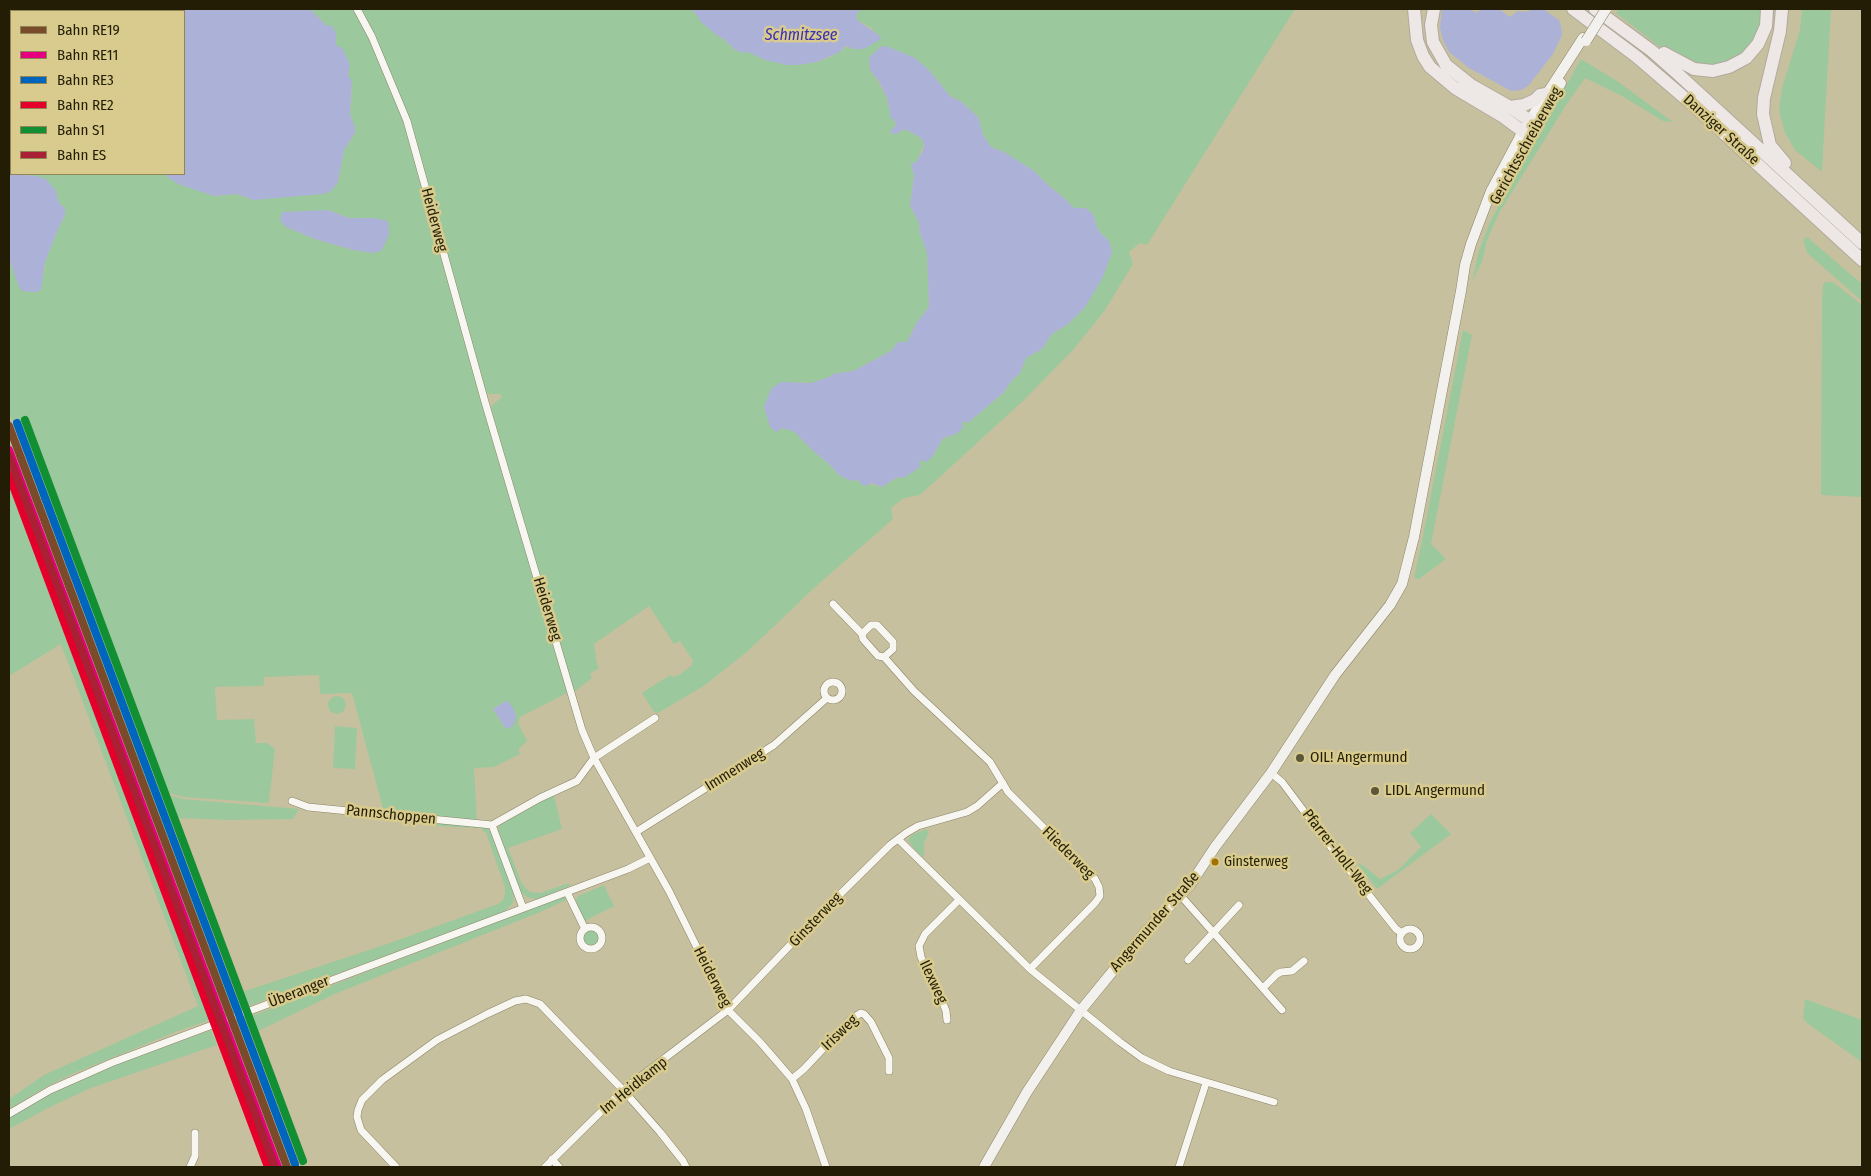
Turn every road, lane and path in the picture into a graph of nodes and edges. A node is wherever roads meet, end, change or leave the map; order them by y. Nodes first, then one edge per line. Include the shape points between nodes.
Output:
1 (357, 9) edge
2 (1414, 9) edge
3 (1434, 9) edge
4 (1573, 9) edge
5 (1595, 9) edge
6 (1602, 9) edge
7 (1606, 9) edge
8 (1767, 9) edge
9 (1782, 9) edge
10 (1584, 39) junction
11 (1652, 52) junction
12 (1546, 94) junction
13 (1510, 107) junction
14 (1529, 128) junction
15 (1793, 180) junction
16 (1862, 244) edge
17 (1862, 260) edge
18 (1402, 584) joint
19 (833, 604) dead end
20 (862, 634) junction
21 (884, 657) junction
22 (827, 698) dead end
23 (655, 718) dead end
24 (594, 758) junction
25 (1271, 773) junction
26 (1003, 783) junction
27 (292, 801) dead end
28 (492, 825) junction
29 (636, 832) junction
30 (898, 839) junction
31 (650, 858) junction
32 (567, 892) junction
33 (1180, 896) junction
34 (959, 900) junction
35 (1239, 905) dead end
36 (523, 908) junction
37 (585, 928) dead end
38 (1214, 932) junction
39 (1402, 933) dead end
40 (1188, 960) dead end
41 (1304, 961) dead end
42 (1030, 969) junction
43 (1263, 988) junction
44 (728, 1010) junction
45 (1081, 1010) junction
46 (1282, 1010) dead end
47 (946, 1020) dead end
48 (889, 1071) dead end
49 (792, 1079) junction
50 (1206, 1083) junction
51 (623, 1090) junction
52 (1274, 1102) dead end
53 (9, 1114) edge
54 (195, 1133) dead end
55 (552, 1159) junction
56 (190, 1167) edge
57 (396, 1167) edge
58 (545, 1167) edge
59 (559, 1167) edge
60 (686, 1167) edge
61 (826, 1167) edge
62 (984, 1167) edge
63 (1179, 1167) edge

1 - 24 street, Heiderweg via 407,121 485,402 580,722
2 - 14 highway via 1417,40 1430,66 1455,88
3 - 13 highway via 1431,25 1433,42 1446,65 1471,85
4 - 17 highway, Danziger Straße via 1637,57 1694,106
5 - 11 highway, Danziger Straße
6 - 10 main road, Gerichtsschreiberweg, bridge
7 - 10 main road, Gerichtsschreiberweg, bridge
8 - 11 highway via 1766,26 1758,44 1746,58 1729,68 1713,72 1694,69 1662,52
9 - 15 highway via 1763,114 1770,145 1793,172
10 - 12 main road, Gerichtsschreiberweg
10 - 14 main road, Gerichtsschreiberweg
11 - 15 highway, Danziger Straße
12 - 13 highway via 1524,105
12 - 14 main road, Gerichtsschreiberweg
13 - 14 highway
14 - 18 main road, Gerichtsschreiberweg via 1491,191 1465,265 1414,537
15 - 16 highway, Danziger Straße
18 - 25 main road, Angermunder Straße via 1390,605 1335,675
19 - 20 street, Fliederweg
20 - 21 street, Fliederweg via 878,656
20 - 21 street via 877,625 893,642 892,649
21 - 26 street, Fliederweg via 914,691 990,762
22 - 29 street, Immenweg via 774,745
23 - 24 street
24 - 28 street via 576,781
24 - 29 street, Heiderweg
25 - 33 main road, Angermunder Straße
25 - 39 street, Pfarrer-Holl-Weg via 1282,782
26 - 30 street via 967,812 918,826
26 - 42 street, Fliederweg via 1022,808 1095,879 1099,887 1100,896 1095,903
27 - 28 street, Pannschoppen via 308,807
28 - 36 street
29 - 31 street, Heiderweg
30 - 34 street
30 - 44 street, Ginsterweg
31 - 32 street, Überanger
31 - 44 street, Heiderweg
32 - 36 street, Überanger
32 - 37 street
33 - 38 street
33 - 45 main road, Angermunder Straße via 1144,933
34 - 42 street
34 - 47 street, Ilexweg via 925,934 919,946 921,957 944,1003
35 - 38 street
36 - 53 street, Überanger via 111,1063 50,1090
38 - 40 street
38 - 43 street
41 - 43 street via 1292,971 1277,974
42 - 45 street
43 - 46 street
44 - 49 street, Heiderweg
44 - 51 street, Im Heidkamp
45 - 50 street via 1142,1058 1169,1072
45 - 62 main road, Angermunder Straße via 1027,1092
48 - 49 street, Irisweg via 888,1058 871,1022 861,1013 851,1018
49 - 61 street, Heiderweg
50 - 52 street
50 - 63 street
51 - 55 street, Im Heidkamp
51 - 57 street via 540,1004 531,999 515,1001 437,1040 382,1080 362,1100 357,1117 361,1130
51 - 60 street
54 - 56 street via 195,1156
55 - 58 street, Im Heidkamp
55 - 59 street

